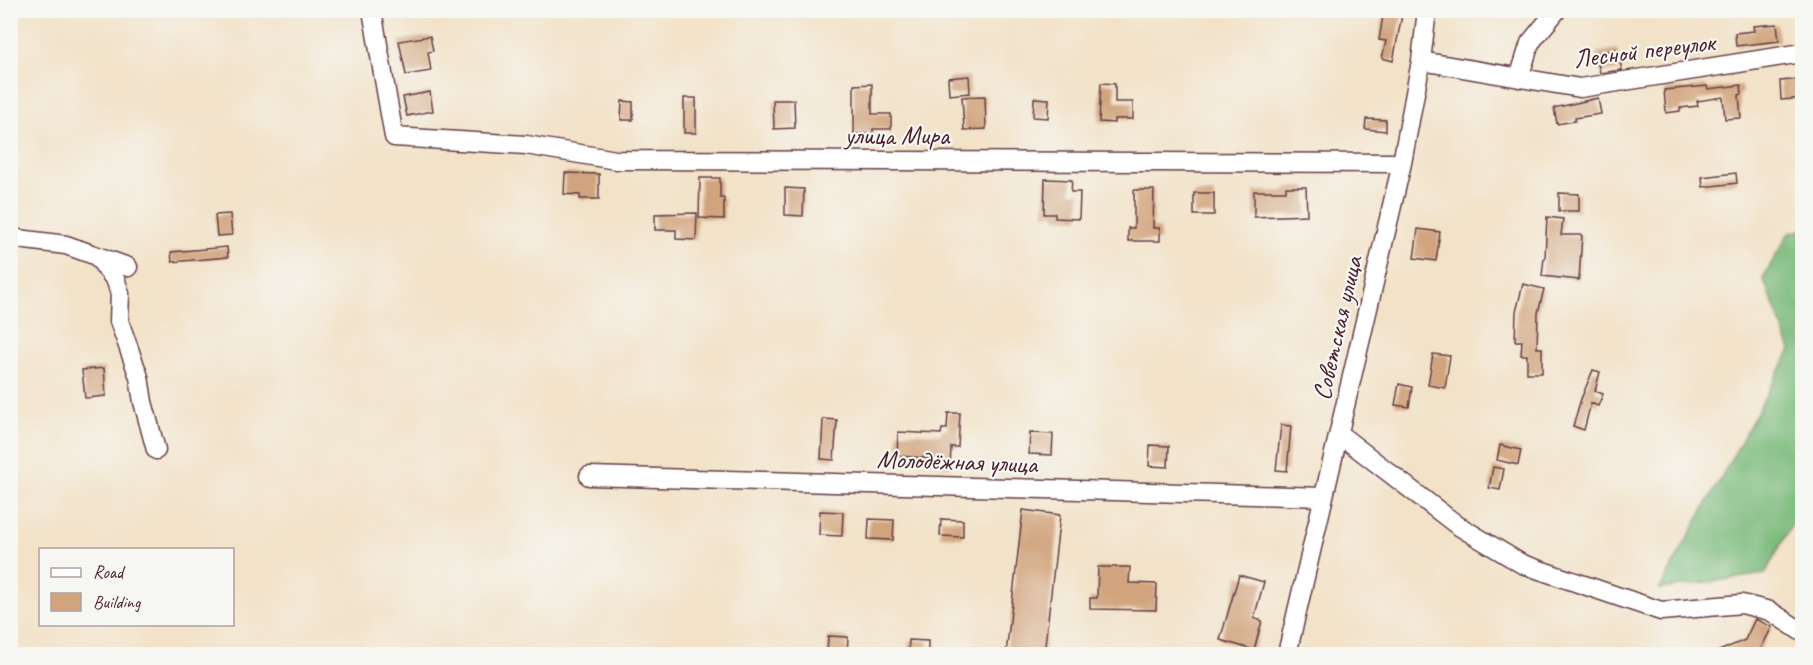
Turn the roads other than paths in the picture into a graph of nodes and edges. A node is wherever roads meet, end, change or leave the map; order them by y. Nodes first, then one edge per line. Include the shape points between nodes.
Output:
1 (372, 10) edge
2 (1427, 10) edge
3 (1557, 10) edge
4 (1803, 53) edge
5 (1421, 61) junction
6 (1519, 78) junction
7 (1402, 163) junction
8 (10, 238) edge
9 (98, 258) junction
10 (128, 267) dead end
11 (1339, 434) junction
12 (156, 450) dead end
13 (589, 477) dead end
14 (1324, 497) junction
15 (1803, 632) edge
16 (1287, 654) edge

1 - 7 street, улица Мира via 394,137 526,145 616,159
2 - 5 street, Советская улица
3 - 6 street via 1530,43
4 - 6 street, Лесной переулок via 1580,88
5 - 6 street, Лесной переулок
5 - 7 street, Советская улица
7 - 11 street, Советская улица
8 - 9 street via 66,245
9 - 10 street
9 - 12 street via 116,281 120,294 119,321 139,377
11 - 14 street, Советская улица
11 - 15 street via 1457,525 1522,564 1661,610 1751,606 1770,611
13 - 14 street, Молодёжная улица
14 - 16 street, Советская улица

